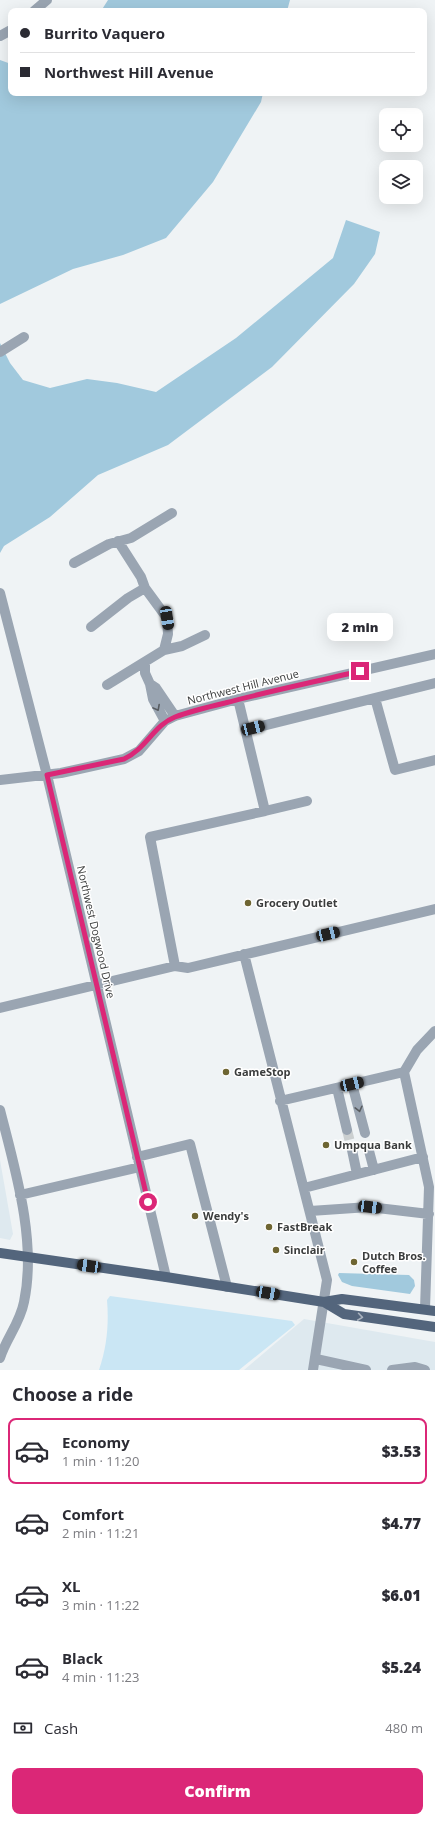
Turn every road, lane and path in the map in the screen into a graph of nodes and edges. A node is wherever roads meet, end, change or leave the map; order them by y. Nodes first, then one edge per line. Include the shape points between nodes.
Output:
1 (46, 0) edge
2 (37, 8) edge
3 (24, 337) dead end
4 (0, 352) edge
5 (172, 513) dead end
6 (118, 541) junction
7 (74, 564) dead end
8 (145, 588) junction
9 (0, 593) edge
10 (91, 628) dead end
11 (205, 635) dead end
12 (164, 650) junction
13 (435, 654) edge
14 (145, 662) junction
15 (435, 683) edge
16 (150, 684) junction
17 (107, 685) dead end
18 (375, 698) junction
19 (238, 699) junction
20 (175, 716) junction
21 (165, 721) junction
22 (246, 730) junction
23 (435, 760) edge
24 (47, 775) junction
25 (0, 780) edge
26 (307, 801) dead end
27 (265, 811) junction
28 (435, 909) edge
29 (244, 954) junction
30 (175, 966) junction
31 (96, 985) junction
32 (0, 1008) edge
33 (435, 1031) edge
34 (404, 1072) junction
35 (352, 1084) junction
36 (337, 1088) junction
37 (280, 1101) junction
38 (0, 1110) edge
39 (347, 1130) tunnel mouth
40 (365, 1134) dead end
41 (368, 1147) dead end
42 (352, 1150) tunnel mouth
43 (424, 1157) junction
44 (138, 1162) junction
45 (374, 1170) junction
46 (357, 1174) junction
47 (304, 1188) junction
48 (20, 1195) junction
49 (310, 1211) junction
50 (429, 1214) junction
51 (0, 1254) edge
52 (27, 1257) junction
53 (166, 1277) junction
54 (227, 1287) junction
55 (324, 1302) junction
56 (430, 1310) edge
57 (435, 1327) edge
58 (0, 1358) edge
59 (316, 1359) junction
60 (313, 1370) edge
61 (366, 1370) edge
62 (392, 1370) edge
63 (426, 1370) edge

1 - 2 street
3 - 4 street
5 - 6 street via 131,538
6 - 7 street
6 - 8 street via 141,577
8 - 10 street via 128,598
8 - 12 street via 167,618 168,634
9 - 24 street, Northwest Dogwood Drive
11 - 12 street via 182,646
12 - 14 street
13 - 19 street, Northwest Hill Avenue
14 - 16 street via 145,673
14 - 17 street
15 - 18 street
16 - 20 street via 156,688
16 -> 21 street via 153,699
18 - 22 street
18 - 23 street via 395,770
19 - 20 street, Northwest Hill Avenue
19 - 22 street
20 - 21 street, Northwest Hill Avenue
21 - 24 street, Northwest Hill Avenue via 138,751 127,757
22 - 27 street
24 - 25 street, Northwest Hill Avenue
24 - 31 street, Northwest Dogwood Drive
26 - 27 street
27 - 30 street via 150,837
28 - 29 street
29 - 30 street via 188,968
29 - 37 street
30 - 31 street
31 - 32 street
31 - 44 street, Northwest Dogwood Drive
33 - 34 street via 417,1050
34 - 35 street
34 - 43 street
35 - 36 street
35 -> 40 street
36 - 37 street
36 - 39 street
37 - 47 street
38 - 48 street
41 - 45 street
42 - 46 street
43 - 45 street
43 - 50 street via 430,1187
44 - 48 street
44 - 53 street, Northwest Dogwood Drive
44 - 54 street via 190,1144
45 - 46 street
46 - 47 street
47 - 49 street
48 - 52 street via 26,1222
49 - 50 street via 370,1207
49 - 55 street via 327,1280
50 - 56 street
51 - 52 main road
52 - 53 main road
52 - 58 street via 24,1303
53 - 54 main road
54 - 55 main road
55 - 56 main road via 342,1299
55 -> 57 main road via 344,1314
55 - 59 street
59 - 60 street
59 - 61 street
62 - 63 street via 415,1367

